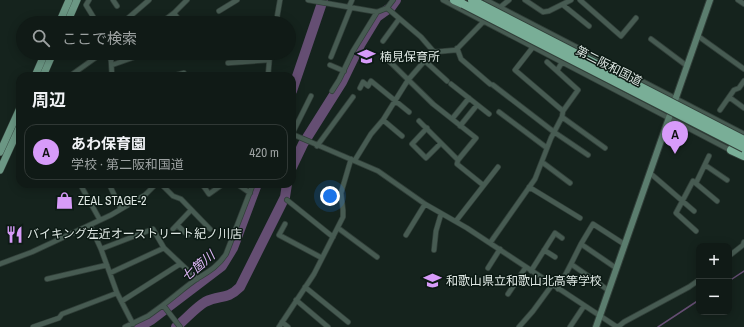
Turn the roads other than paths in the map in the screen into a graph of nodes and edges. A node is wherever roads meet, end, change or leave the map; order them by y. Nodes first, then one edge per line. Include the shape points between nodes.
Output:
1 (70, 0) edge
2 (77, 0) edge
3 (89, 0) edge
4 (112, 0) edge
5 (149, 0) edge
6 (187, 0) edge
7 (237, 0) edge
8 (280, 0) edge
9 (308, 0) edge
10 (352, 0) edge
11 (393, 0) edge
12 (443, 0) edge
13 (472, 0) edge
14 (486, 0) edge
15 (509, 0) edge
16 (525, 0) edge
17 (569, 0) edge
18 (580, 0) edge
19 (738, 0) edge
20 (457, 1) edge
21 (709, 1) edge
22 (321, 2) edge
23 (744, 4) edge
24 (564, 5) junction
25 (117, 6) dead end
26 (350, 7) junction
27 (500, 7) junction
28 (388, 9) junction
29 (219, 11) dead end
30 (377, 12) junction
31 (174, 14) joint
32 (62, 16) edge
33 (69, 16) edge
34 (93, 16) edge
35 (129, 16) edge
36 (171, 16) edge
37 (277, 16) edge
38 (636, 18) dead end
39 (399, 19) junction
40 (484, 22) junction
41 (589, 26) dead end
42 (698, 36) junction
43 (651, 39) dead end
44 (383, 42) dead end
45 (533, 47) junction
46 (457, 48) junction
47 (434, 52) junction
48 (330, 57) dead end
49 (42, 60) edge
50 (50, 60) edge
51 (92, 60) edge
52 (110, 60) edge
53 (126, 60) edge
54 (269, 60) joint
55 (388, 60) dead end
56 (425, 61) junction
57 (547, 62) dead end
58 (562, 62) junction
59 (228, 63) dead end
60 (112, 65) junction
61 (330, 65) dead end
62 (687, 66) junction
63 (744, 69) edge
64 (344, 71) junction
65 (557, 71) junction
66 (37, 72) edge
67 (45, 72) edge
68 (76, 72) edge
69 (112, 72) edge
70 (268, 72) edge
71 (408, 80) junction
72 (744, 82) edge
73 (360, 88) dead end
74 (332, 91) dead end
75 (312, 96) dead end
76 (353, 97) dead end
77 (729, 97) junction
78 (469, 98) junction
79 (677, 99) junction
80 (396, 101) junction
81 (477, 105) junction
82 (744, 108) edge
83 (720, 110) dead end
84 (563, 111) junction
85 (409, 112) dead end
86 (499, 112) dead end
87 (488, 114) dead end
88 (16, 117) edge
89 (562, 117) junction
90 (670, 117) junction
91 (452, 119) junction
92 (383, 120) junction
93 (419, 121) dead end
94 (296, 126) edge
95 (460, 126) junction
96 (426, 128) junction
97 (554, 132) junction
98 (744, 134) edge
99 (16, 135) edge
100 (296, 136) edge
101 (402, 136) dead end
102 (744, 140) edge
103 (440, 143) junction
104 (317, 146) junction
105 (547, 148) junction
106 (605, 148) dead end
107 (744, 148) edge
108 (731, 150) joint
109 (0, 152) edge
110 (588, 155) dead end
111 (709, 156) dead end
112 (744, 157) edge
113 (353, 160) junction
114 (458, 160) junction
115 (542, 162) junction
116 (705, 165) junction
117 (498, 167) dead end
118 (0, 170) edge
119 (650, 172) junction
120 (727, 180) dead end
121 (570, 183) dead end
122 (696, 184) junction
123 (483, 185) junction
124 (529, 187) junction
125 (82, 188) edge
126 (111, 188) edge
127 (152, 188) edge
128 (165, 188) edge
129 (205, 188) edge
130 (217, 188) edge
131 (243, 188) edge
132 (252, 188) edge
133 (250, 193) junction
134 (287, 200) dead end
135 (682, 200) junction
136 (717, 201) dead end
137 (425, 204) junction
138 (121, 209) junction
139 (191, 210) junction
140 (694, 211) dead end
141 (441, 214) junction
142 (580, 218) dead end
143 (100, 220) junction
144 (456, 221) junction
145 (177, 224) junction
146 (285, 224) dead end
147 (90, 225) junction
148 (338, 228) junction
149 (173, 229) dead end
150 (210, 229) dead end
151 (696, 231) dead end
152 (188, 235) dead end
153 (406, 235) dead end
154 (333, 237) junction
155 (562, 238) dead end
156 (490, 243) junction
157 (581, 244) junction
158 (624, 244) junction
159 (744, 245) edge
160 (164, 248) junction
161 (101, 249) junction
162 (434, 250) dead end
163 (500, 250) junction
164 (544, 250) junction
165 (732, 254) edge
166 (376, 257) dead end
167 (554, 257) dead end
168 (322, 258) junction
169 (0, 264) edge
170 (180, 264) junction
171 (571, 264) junction
172 (107, 265) junction
173 (488, 268) dead end
174 (616, 268) junction
175 (528, 269) junction
176 (110, 273) junction
177 (47, 279) dead end
178 (197, 279) junction
179 (696, 283) edge
180 (552, 285) junction
181 (305, 287) junction
182 (558, 289) junction
183 (608, 290) junction
184 (117, 293) junction
185 (508, 294) dead end
186 (296, 300) junction
187 (122, 301) junction
188 (584, 306) junction
189 (165, 307) junction
190 (600, 316) junction
191 (282, 322) junction
192 (348, 322) dead end
193 (133, 324) junction
194 (33, 327) edge
195 (125, 327) edge
196 (180, 327) edge
197 (279, 327) edge
198 (288, 327) edge
199 (328, 327) edge
200 (519, 327) edge
201 (570, 327) edge
202 (596, 327) edge
203 (618, 327) edge

1 - 32 main road
2 - 33 main road
3 - 34 street via 86,5
4 - 25 street
5 - 35 street
6 - 31 street
7 - 29 street
8 - 37 street
9 - 22 street
10 - 26 street
11 - 28 street
12 - 40 street
13 - 102 highway, 第二阪和国道, bridge
14 - 27 street
15 - 27 street
16 - 24 street via 543,12
17 - 24 street
18 - 38 street via 621,36
19 - 23 street
20 - 107 highway, 第二阪和国道, bridge
21 - 42 street
22 - 26 street
24 - 41 street
26 - 30 street
26 - 48 street
27 - 40 street
27 - 79 street
28 - 30 street
28 - 39 street
30 - 64 street
31 - 36 street
39 - 44 street
39 - 47 street
40 - 45 street
40 - 46 street
42 - 62 street
42 - 63 street
43 - 62 street
45 - 58 street
45 - 84 street via 515,70
46 - 47 street
46 - 97 street via 461,59
47 - 56 street
49 - 66 main road
50 - 67 main road
51 - 68 street
52 - 60 street
53 - 60 street
54 - 59 street
54 - 70 street
55 - 71 street
56 - 71 street
56 - 78 street
57 - 65 street
58 - 65 street
58 - 90 street
60 - 69 street
61 - 64 street
62 - 79 street
64 - 74 street
65 - 84 street via 578,90
71 - 80 street
71 - 91 street
72 - 77 street
73 - 80 street via 364,82 368,86 371,81
75 - 94 street
76 - 104 street
77 - 82 street
77 - 83 street
78 - 81 street
78 - 91 street
79 - 90 street
79 - 98 street
80 - 85 street
80 - 92 street
81 - 87 street
81 - 95 street
84 - 89 street
86 - 105 street
88 - 109 main road
89 - 97 street
89 - 106 street
90 - 108 street
90 - 119 street
91 - 95 street
92 - 101 street
92 - 113 street
93 - 96 street
95 - 114 street via 476,138
96 - 103 street
96 - 103 street via 412,144 426,158
97 - 105 street
97 - 110 street
99 - 118 main road
100 - 104 street
103 - 114 street
104 - 113 street
105 - 115 street
108 - 112 highway
111 - 116 street
113 - 137 street via 378,171
113 - 148 street via 340,193 343,217
114 - 123 street via 457,164
115 - 121 street
115 - 124 street
116 - 120 street
116 - 122 street
117 - 123 street
119 - 135 street
119 - 158 street
122 - 135 street via 693,181
122 - 136 street
123 - 144 street
124 - 142 street
124 - 156 street
125 - 143 street
126 - 138 street
127 - 138 street
128 - 139 street
129 - 130 street via 209,194
131 - 133 street
132 - 133 street
133 - 178 street via 226,254 221,262
134 - 154 street
135 - 140 street
135 - 151 street via 676,213
137 - 141 street
137 - 153 street
138 - 143 street
139 - 145 street
139 - 150 street
141 - 144 street
141 - 162 street
143 - 147 street
144 - 156 street
145 - 149 street
145 - 152 street
146 - 168 street via 279,235
147 - 161 street
147 - 169 street
148 - 154 street
148 - 166 street
154 - 168 street
155 - 164 street via 555,233
156 - 163 street
157 - 158 street via 593,224
157 - 171 street
157 - 174 street
158 - 174 street
159 - 165 street
160 - 161 street via 153,229
160 - 170 street
160 - 176 street
161 - 172 street
163 - 173 street
163 - 175 street
164 - 167 street
164 - 175 street
168 - 181 street
170 - 178 street
170 - 187 street
171 - 182 street
171 - 183 street
172 - 176 street
172 - 177 street
174 - 183 street
175 - 180 street
175 - 185 street
176 - 184 street
178 - 189 street
179 - 203 street
180 - 182 street
180 - 200 street
181 - 186 street
181 - 192 street
182 - 188 street
183 - 190 street
184 - 187 street
184 - 194 street
186 - 191 street
186 - 199 street
187 - 193 street
188 - 190 street
188 - 201 street
189 - 193 street
189 - 196 street
190 - 202 street
190 - 203 street
191 - 197 street
191 - 198 street
193 - 195 street

